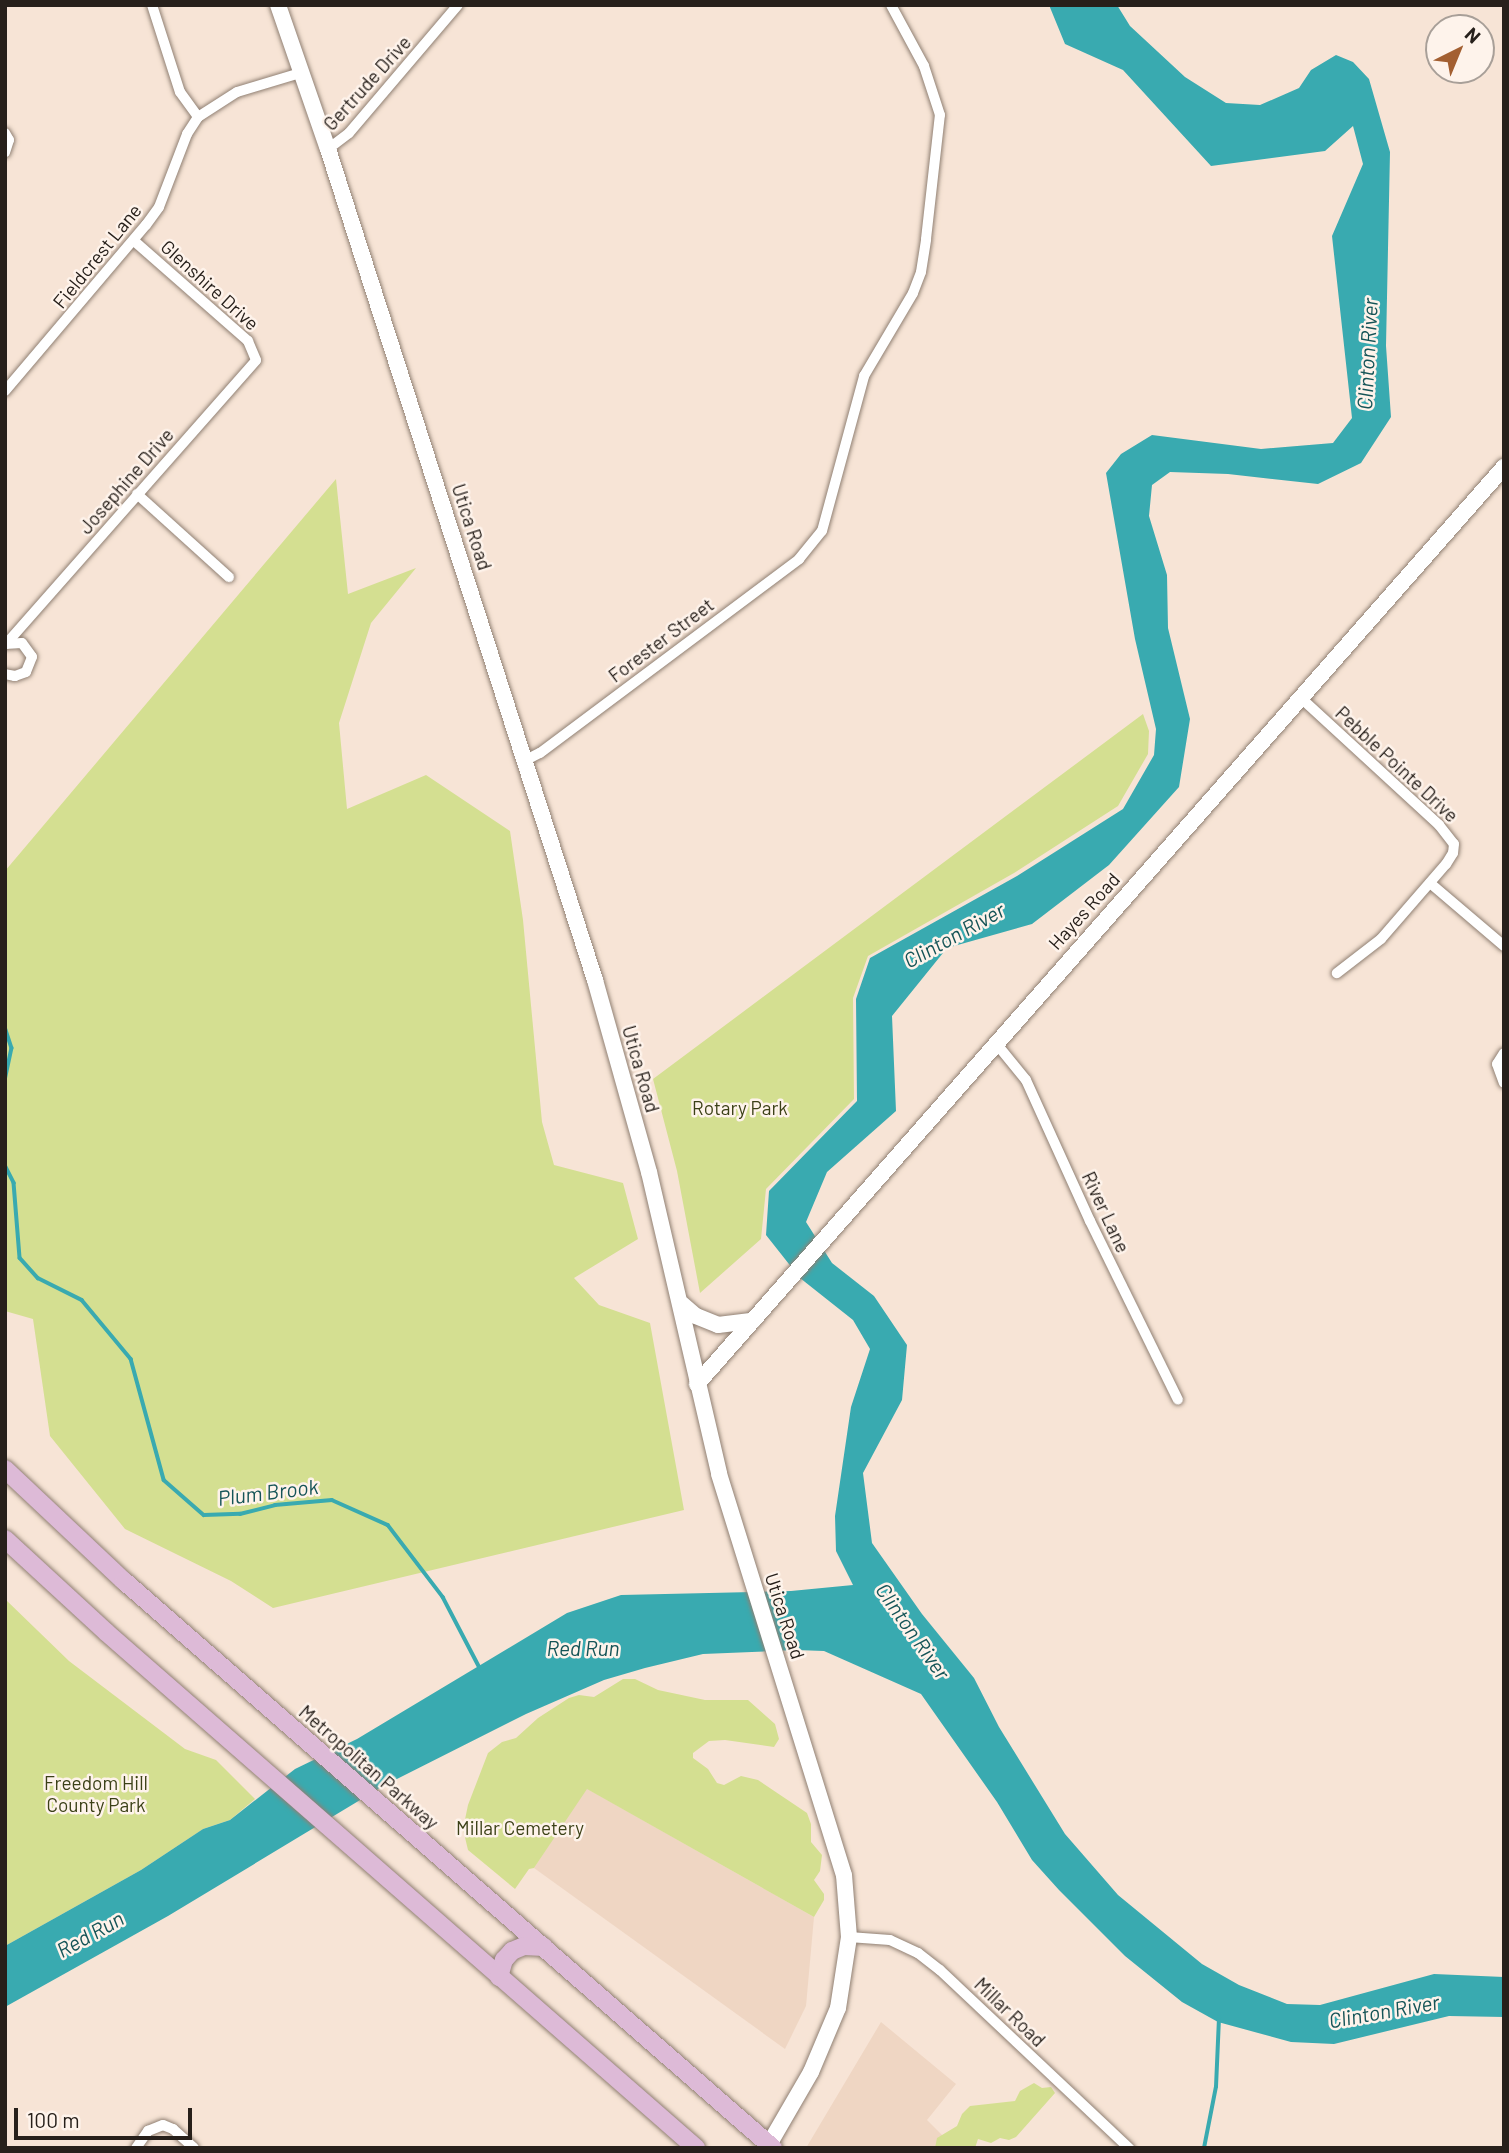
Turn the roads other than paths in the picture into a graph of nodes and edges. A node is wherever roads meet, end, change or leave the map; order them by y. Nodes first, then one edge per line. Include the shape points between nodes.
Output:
1 (152, 5) edge
2 (278, 5) edge
3 (458, 5) edge
4 (891, 5) edge
5 (300, 73) junction
6 (198, 117) junction
7 (5, 133) edge
8 (328, 149) junction
9 (5, 152) edge
10 (134, 241) junction
11 (256, 360) joint
12 (7, 386) edge
13 (1504, 467) edge
14 (137, 494) junction
15 (229, 577) dead end
16 (23, 626) junction
17 (6, 644) edge
18 (27, 647) junction
19 (5, 674) edge
20 (1301, 698) junction
21 (524, 761) junction
22 (1430, 883) junction
23 (1504, 946) edge
24 (1337, 973) dead end
25 (995, 1042) junction
26 (1504, 1053) edge
27 (1504, 1083) edge
28 (682, 1304) junction
29 (753, 1321) junction
30 (697, 1384) junction
31 (1178, 1400) dead end
32 (5, 1469) edge
33 (5, 1539) edge
34 (849, 1937) junction
35 (544, 1947) junction
36 (499, 1977) junction
37 (769, 2146) edge
38 (136, 2148) edge
39 (194, 2148) edge
40 (696, 2148) edge
41 (1129, 2148) edge

1 - 6 street via 180,92
2 - 5 street, Utica Road
3 - 8 street, Gertrude Drive via 349,133
4 - 21 street, Forester Street via 924,66 940,115 926,239 913,293 863,376 822,531 788,567
5 - 6 street, Fieldcrest Lane via 237,92
5 - 8 street, Utica Road
6 - 10 street, Fieldcrest Lane via 159,207
7 - 9 street via 9,140
8 - 21 street, Utica Road
10 - 11 street, Glenshire Drive via 248,341
10 - 12 street, Fieldcrest Lane
11 - 14 street, Josephine Drive
13 - 20 street, Hayes Road
14 - 15 street
14 - 16 street, Josephine Drive
16 - 17 street, Josephine Drive
16 - 18 street
17 - 18 street, Josephine Drive via 17,642
18 - 19 street via 32,657 30,668 21,675
20 - 22 street, Pebble Pointe Drive via 1451,839 1453,853
20 - 25 street, Hayes Road
21 - 28 street, Utica Road via 595,979
22 - 23 street
22 - 24 street, Pebble Pointe Drive via 1381,939
25 - 29 street, Hayes Road
25 - 31 street, River Lane via 1026,1080
26 - 27 street via 1497,1070
28 - 29 street via 718,1325
28 - 30 street, Utica Road
29 - 30 street, Hayes Road
30 - 34 street, Utica Road via 749,1573 844,1875
32 - 35 main road, Metropolitan Parkway via 124,1581
33 - 36 main road
34 - 37 street, Utica Road via 844,1981 828,2036
34 - 41 street, Millar Road via 890,1940 940,1970
35 - 36 main road via 512,1951
35 - 37 main road, Metropolitan Parkway
36 - 40 main road
38 - 39 street via 148,2132 163,2126

